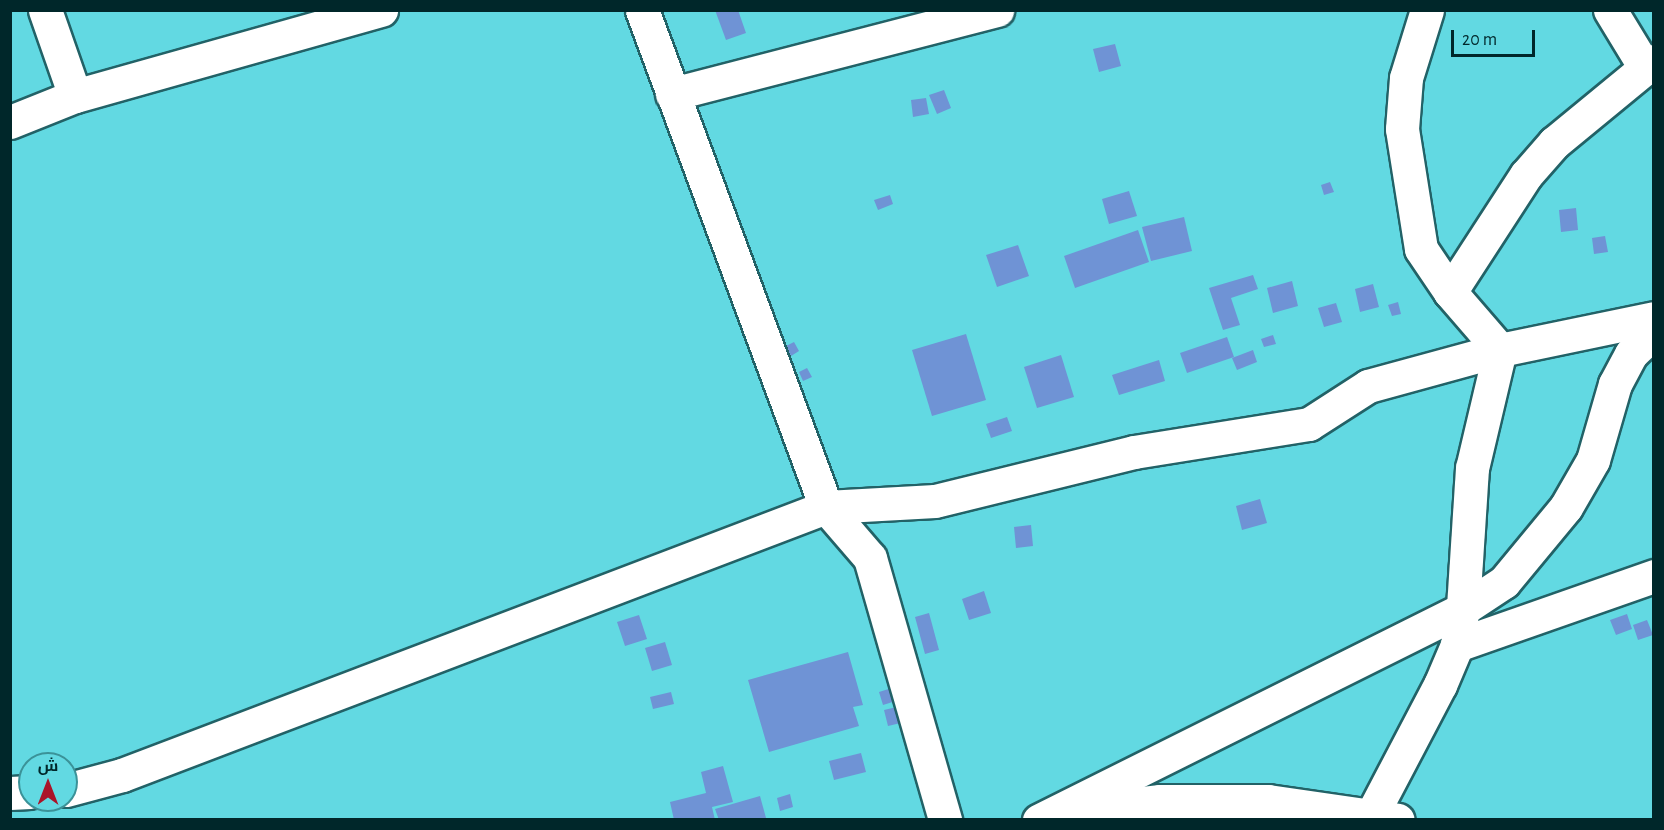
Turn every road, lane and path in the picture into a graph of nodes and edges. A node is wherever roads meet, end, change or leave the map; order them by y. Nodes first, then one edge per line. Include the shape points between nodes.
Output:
1 (45, 10) edge
2 (381, 10) edge
3 (642, 10) edge
4 (997, 10) edge
5 (1427, 10) edge
6 (1610, 10) edge
7 (1649, 64) edge
8 (672, 94) junction
9 (75, 96) junction
10 (10, 122) edge
11 (1450, 292) junction
12 (1653, 318) edge
13 (1653, 332) edge
14 (1500, 350) junction
15 (826, 507) junction
16 (1653, 576) edge
17 (1462, 609) junction
18 (1457, 645) junction
19 (78, 787) edge
20 (1044, 817) edge
21 (1380, 817) edge
22 (945, 819) edge

1 - 9 street
2 - 9 street
3 - 8 street
4 - 8 street
5 - 11 street via 1406,78 1402,129 1421,249
6 - 7 street
7 - 11 street via 1554,142 1526,174
8 - 15 street
9 - 10 street
11 - 14 street
12 - 14 street
13 - 17 street via 1631,354 1615,384 1593,460 1566,507 1504,582
14 - 15 street via 1368,386 1309,424 1134,452 935,501
14 - 17 street via 1472,468
15 - 19 street via 122,775
15 - 22 street via 870,558
16 - 18 street
17 - 18 street
17 - 20 street
18 - 21 street
20 - 21 street via 1160,801 1268,801

